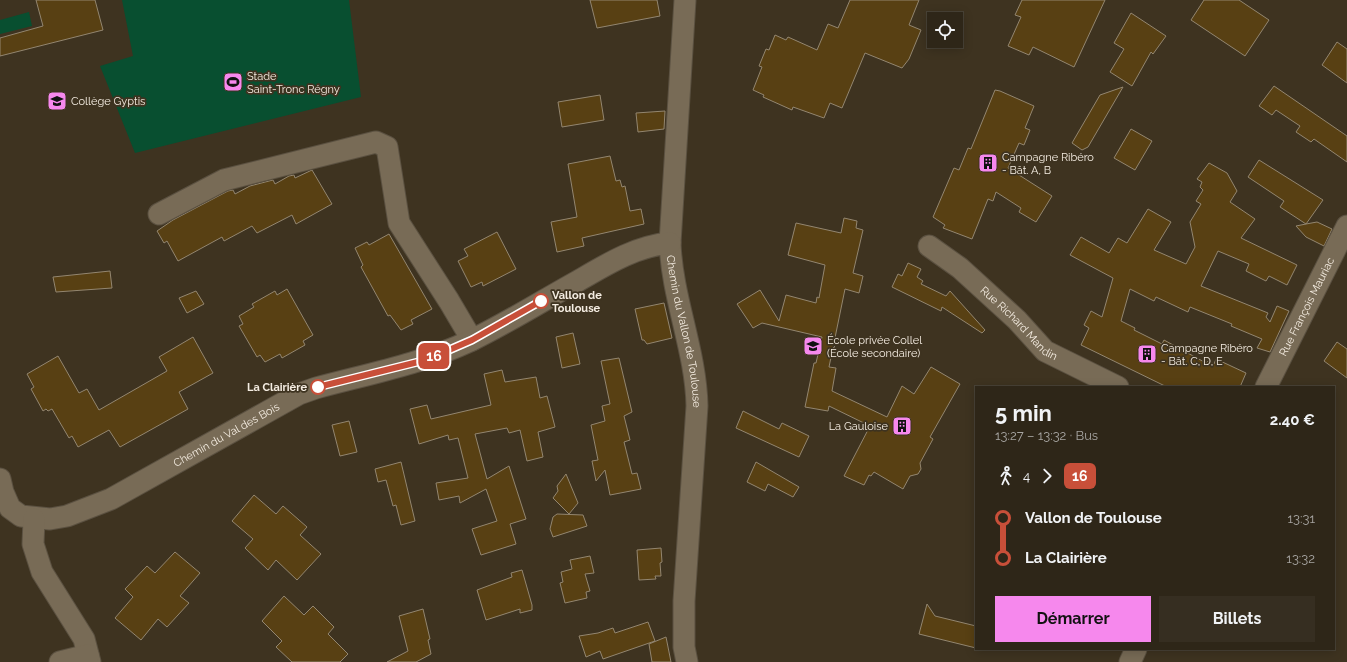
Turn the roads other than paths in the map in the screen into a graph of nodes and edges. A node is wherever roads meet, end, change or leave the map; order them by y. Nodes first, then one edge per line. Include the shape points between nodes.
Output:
1 (685, 0) edge
2 (159, 214) dead end
3 (1347, 226) edge
4 (670, 243) junction
5 (929, 246) dead end
6 (472, 340) junction
7 (1116, 386) edge
8 (1267, 386) edge
9 (0, 479) edge
10 (34, 519) junction
11 (1136, 650) edge
12 (89, 658) edge
13 (60, 662) edge
14 (687, 662) edge
15 (1130, 662) edge

1 - 4 street, Chemin du Vallon de Toulouse
2 - 6 street via 224,180 376,142 387,147 399,223
3 - 8 street, Rue François Mauriac
4 - 6 street, Chemin du Val des Bois via 650,245 622,257
4 - 14 street, Chemin du Vallon de Toulouse via 674,281 696,383 697,406 684,601 684,647
5 - 7 street, Rue Richard Mandin via 960,268 1017,320 1045,351
6 - 10 street, Chemin du Val des Bois via 426,360 299,394 111,499 67,516
9 - 10 street, Chemin du Val des Bois via 10,508 21,516
10 - 12 street via 33,544 42,572 84,639
11 - 15 street
12 - 13 street

